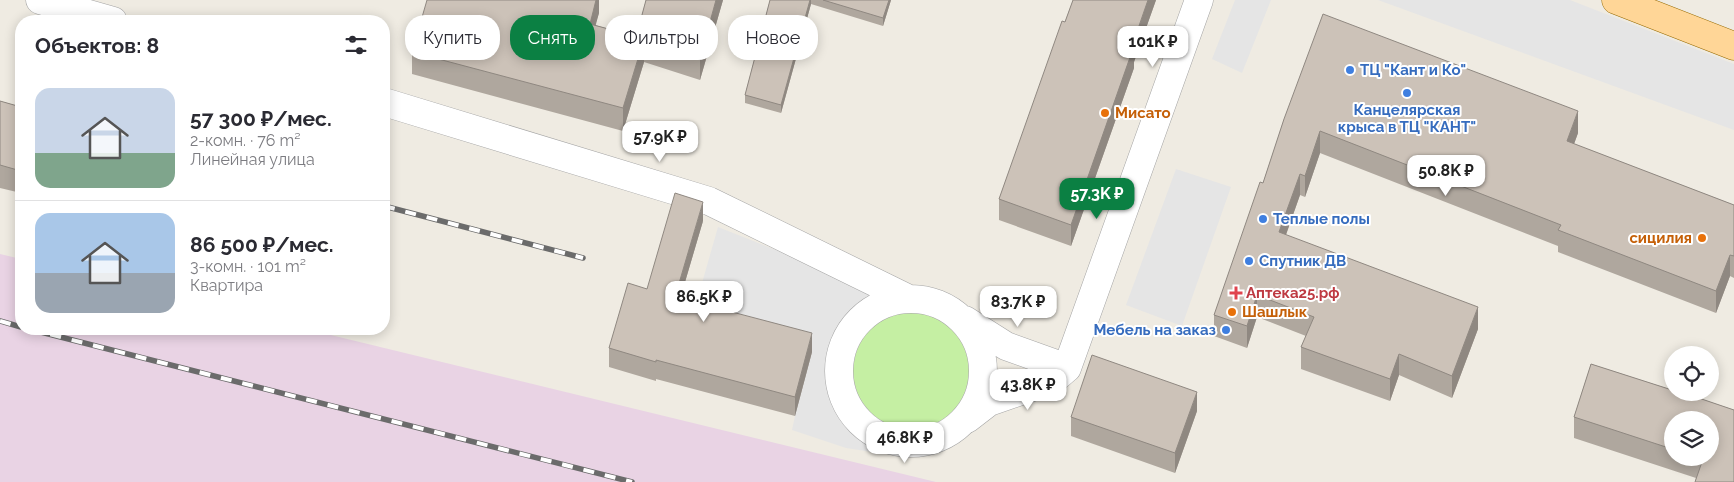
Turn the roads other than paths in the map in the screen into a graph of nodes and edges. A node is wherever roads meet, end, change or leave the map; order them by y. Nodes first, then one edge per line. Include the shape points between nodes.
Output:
1 (40, 0) edge
2 (1199, 0) edge
3 (1616, 0) edge
4 (92, 15) edge
5 (1734, 46) edge
6 (390, 104) edge
7 (907, 298) junction
8 (956, 314) junction
9 (1067, 368) junction
10 (964, 421) junction

1 - 4 street
2 - 9 street
3 - 5 main road
6 - 7 street via 709,201
7 - 8 street via 938,304
7 - 10 street via 878,306 857,322 842,346 838,373 845,403 865,427 891,441 914,444 940,438
8 - 9 street via 1006,346
8 - 10 street via 976,338 983,367 979,397
9 - 10 street via 1053,380 989,402

